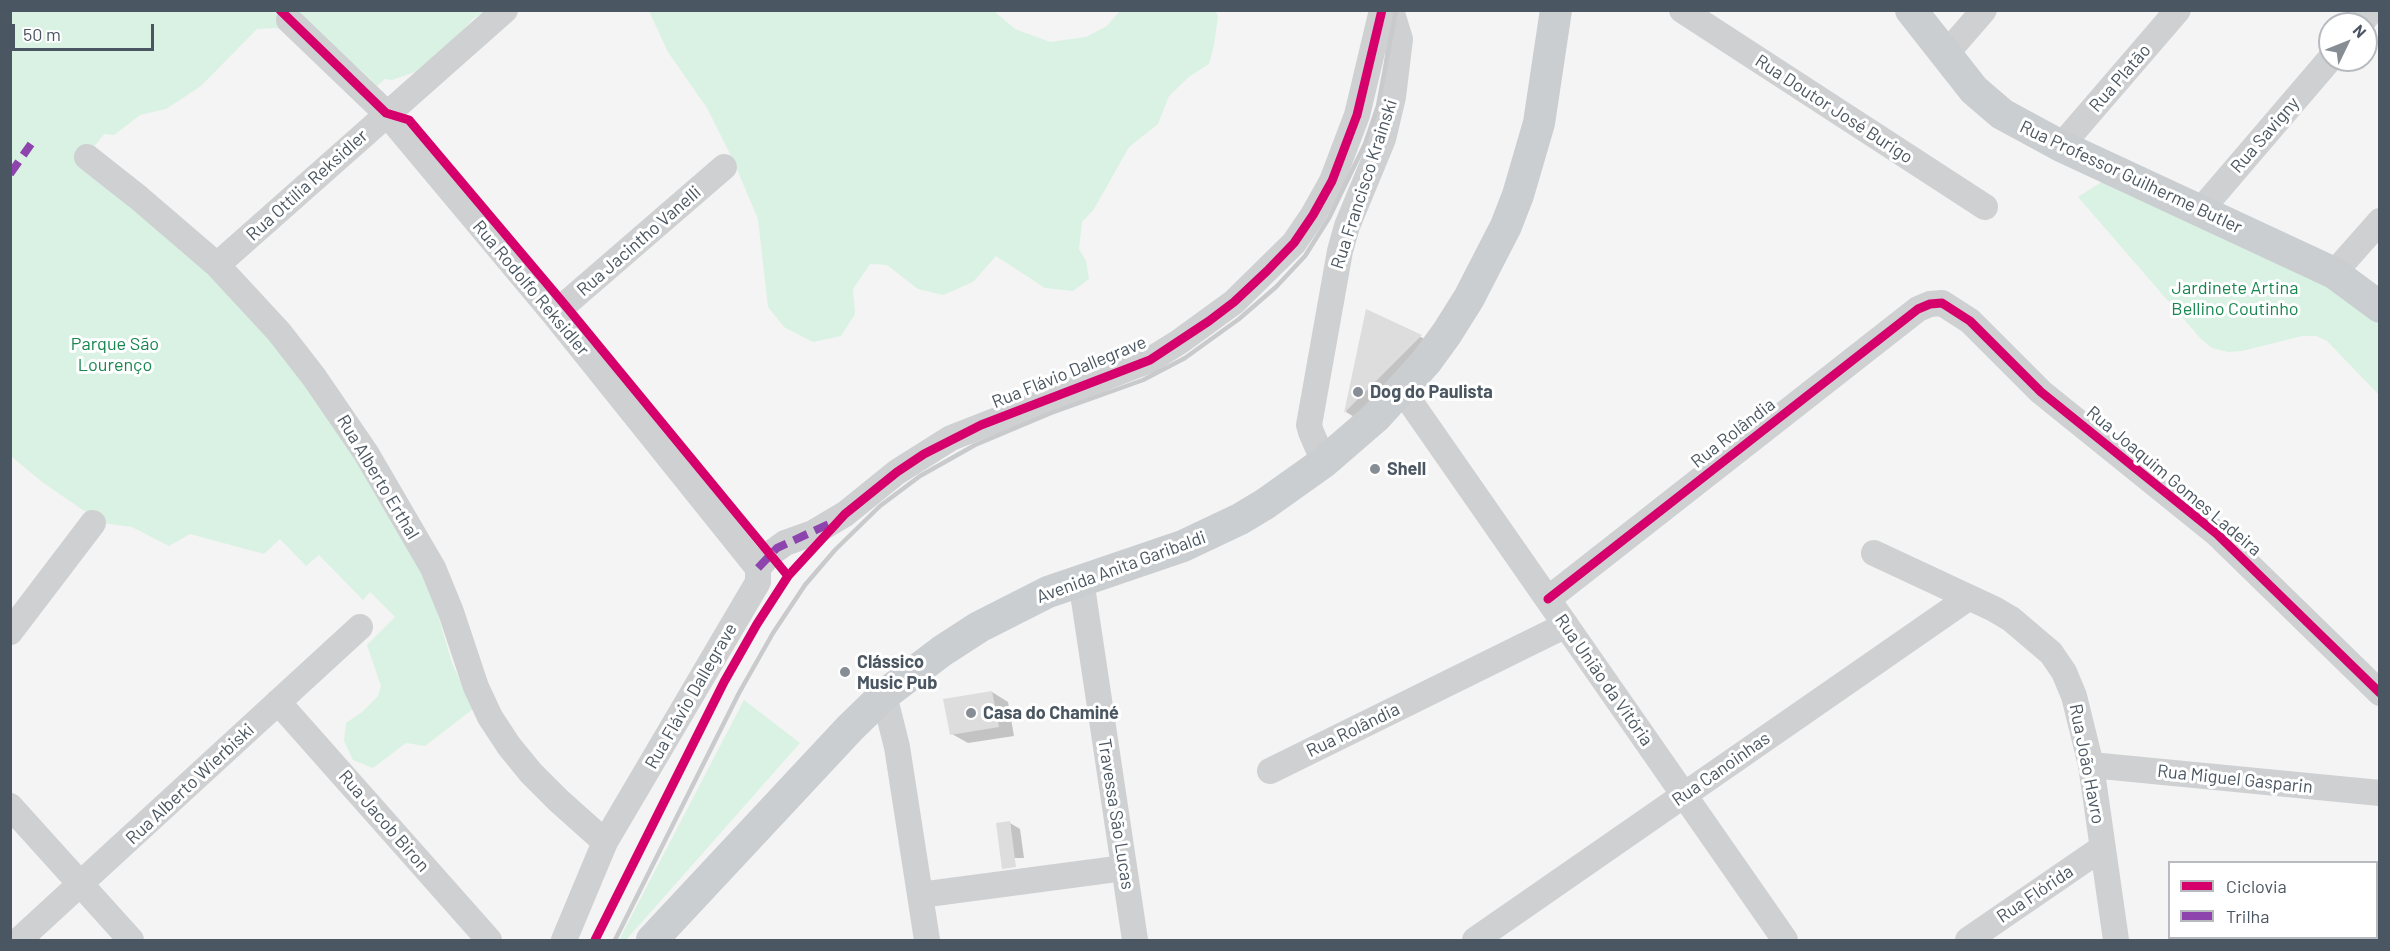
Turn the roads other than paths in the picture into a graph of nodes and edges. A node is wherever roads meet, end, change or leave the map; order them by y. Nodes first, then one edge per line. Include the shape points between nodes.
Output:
1 (505, 10) edge
2 (1382, 10) edge
3 (1391, 10) edge
4 (1556, 10) edge
5 (1682, 10) edge
6 (1911, 10) edge
7 (1984, 10) edge
8 (2178, 10) edge
9 (289, 20) dead end
10 (1945, 56) junction
11 (2319, 72) edge
12 (386, 114) junction
13 (2061, 146) junction
14 (87, 158) dead end
15 (723, 167) dead end
16 (1985, 207) dead end
17 (2200, 211) junction
18 (2379, 221) edge
19 (217, 265) junction
20 (2334, 273) junction
21 (1942, 303) joint
22 (2379, 307) edge
23 (554, 314) junction
24 (1402, 390) junction
25 (1324, 462) junction
26 (93, 523) dead end
27 (1874, 553) dead end
28 (758, 568) junction
29 (1081, 580) junction
30 (1968, 598) junction
31 (1548, 599) junction
32 (1566, 625) junction
33 (360, 627) dead end
34 (10, 632) edge
35 (2379, 693) edge
36 (884, 695) junction
37 (279, 702) junction
38 (2091, 765) junction
39 (1270, 771) dead end
40 (2379, 793) edge
41 (1684, 795) junction
42 (10, 806) edge
43 (605, 842) junction
44 (2102, 849) junction
45 (1124, 868) junction
46 (81, 884) junction
47 (920, 895) junction
48 (19, 940) edge
49 (131, 940) edge
50 (489, 940) edge
51 (564, 940) edge
52 (652, 940) edge
53 (927, 940) edge
54 (1135, 940) edge
55 (1475, 940) edge
56 (1785, 940) edge
57 (1968, 940) edge
58 (2116, 940) edge

1 - 12 street, Rua Ottília Reksidler
2 - 28 street, Rua Flávio Dallegrave via 1357,115 1332,181 1294,243 1234,302 1150,360 951,438 897,472 830,524 777,548
3 - 25 street, Rua Francisco Krainski via 1400,39 1393,97 1383,139 1340,251 1310,425
4 - 24 main road, Avenida Anita Garibaldi via 1539,123 1506,226 1447,333
5 - 16 street, Rua Doutor José Burigo
6 - 10 main road, Rua Professor Guilherme Butler
7 - 10 street
8 - 13 street, Rua Platão
9 - 12 street, Rua Rodolfo Reksidler
10 - 13 main road, Rua Professor Guilherme Butler via 1988,104
11 - 17 street, Rua Savigny
12 - 19 street, Rua Ottília Reksidler
12 - 23 street, Rua Rodolfo Reksidler
13 - 17 main road, Rua Professor Guilherme Butler
14 - 19 street, Rua Alberto Erthal
15 - 23 street, Rua Jacintho Vanelli
17 - 20 main road, Rua Professor Guilherme Butler
18 - 20 street
19 - 43 street, Rua Alberto Erthal via 314,376 366,453 433,568 476,687 509,746 558,800
20 - 22 main road, Rua Professor Guilherme Butler
21 - 31 street, Rua Rolândia via 1918,309
21 - 35 street, Rua Joaquim Gomes Ladeira via 1970,321 2041,392 2217,534
23 - 28 street, Rua Rodolfo Reksidler
24 - 25 main road, Avenida Anita Garibaldi
24 - 31 street, Rua União da Vitória
25 - 29 main road, Avenida Anita Garibaldi via 1265,504 1208,536
26 - 34 street
27 - 30 street, Rua João Havro
28 - 43 street, Rua Flávio Dallegrave via 758,582
29 - 36 main road, Avenida Anita Garibaldi via 1013,608 979,627
29 - 45 street, Travessa São Lucas
30 - 38 street, Rua João Havro via 2011,619 2051,652 2074,696
30 - 41 street, Rua Canoinhas
31 - 32 street, Rua União da Vitória
32 - 39 street, Rua Rolândia
32 - 41 street, Rua União da Vitória
33 - 37 street, Rua Alberto Wierbiski
36 - 47 street via 897,747
36 - 52 main road, Avenida Anita Garibaldi via 820,758
37 - 46 street, Rua Alberto Wierbiski
37 - 50 street, Rua Jacob Biron
38 - 40 street, Rua Miguel Gasparin
38 - 44 street, Rua João Havro
41 - 55 street, Rua Canoinhas
41 - 56 street, Rua União da Vitória
42 - 46 street
43 - 51 street, Rua Flávio Dallegrave
44 - 57 street, Rua Flórida
44 - 58 street, Rua João Havro
45 - 47 street
45 - 54 street, Travessa São Lucas
46 - 48 street, Rua Alberto Wierbiski
46 - 49 street
47 - 53 street

